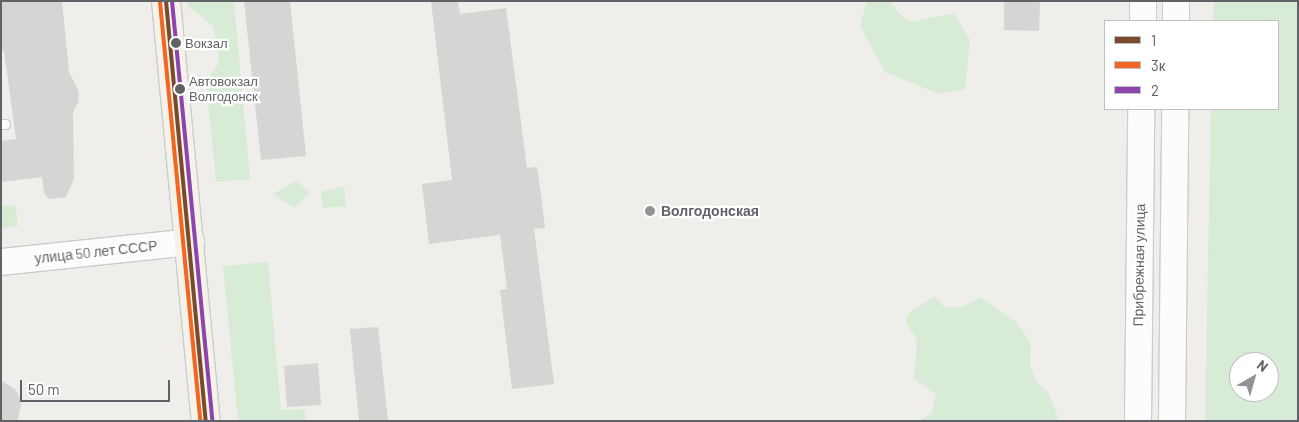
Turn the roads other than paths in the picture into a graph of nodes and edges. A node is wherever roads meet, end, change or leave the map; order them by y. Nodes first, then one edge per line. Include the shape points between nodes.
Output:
1 (166, 1) edge
2 (1143, 1) edge
3 (1176, 1) edge
4 (1143, 20) edge
5 (1176, 20) edge
6 (1141, 110) edge
7 (1175, 110) edge
8 (190, 242) junction
9 (1, 262) edge
10 (206, 421) edge
11 (1138, 421) edge
12 (1172, 421) edge

1 - 8 main road
2 - 4 main road
3 - 5 main road
6 - 11 main road, Прибрежная улица
7 - 12 main road
8 - 9 main road, улица 50 лет СССР
8 - 10 main road

